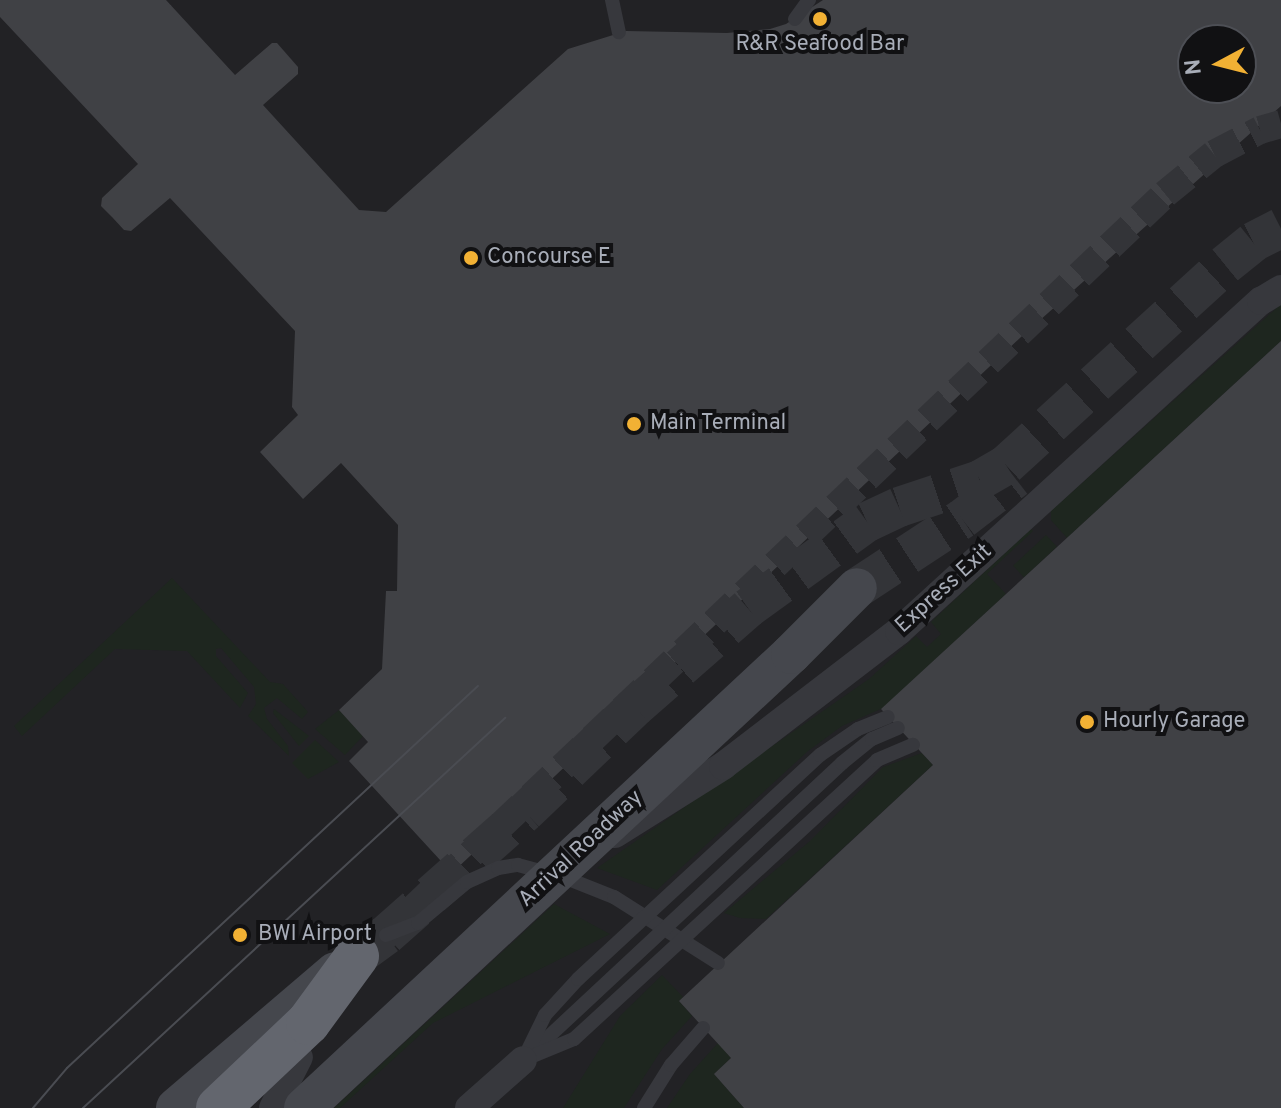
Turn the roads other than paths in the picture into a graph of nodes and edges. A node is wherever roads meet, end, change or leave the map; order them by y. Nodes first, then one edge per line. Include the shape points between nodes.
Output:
1 (612, 0) edge
2 (809, 0) edge
3 (795, 19) dead end
4 (619, 32) dead end
5 (1281, 289) edge
6 (857, 588) tunnel mouth
7 (913, 745) dead end
8 (578, 851) junction
9 (372, 945) junction
10 (718, 963) dead end
11 (703, 1028) dead end
12 (299, 1057) dead end
13 (523, 1060) junction
14 (176, 1108) edge
15 (218, 1108) edge
16 (273, 1108) edge
17 (304, 1108) edge
18 (469, 1108) edge
19 (644, 1108) edge

1 - 4 lane
2 - 3 lane
5 - 8 street, Express Exit via 1261,301 899,631 723,766 629,827
6 - 8 main road, Arrival Roadway
7 - 13 lane via 877,760 574,1039
8 - 17 main road, Arrival Roadway
9 - 10 lane via 418,923 467,882 518,865 614,897
9 - 14 main road via 316,986
9 - 15 highway via 308,1023
11 - 19 lane
12 - 16 street
13 - 13 lane via 545,1015 578,979 820,755 858,729 893,722 856,750
13 - 18 street

